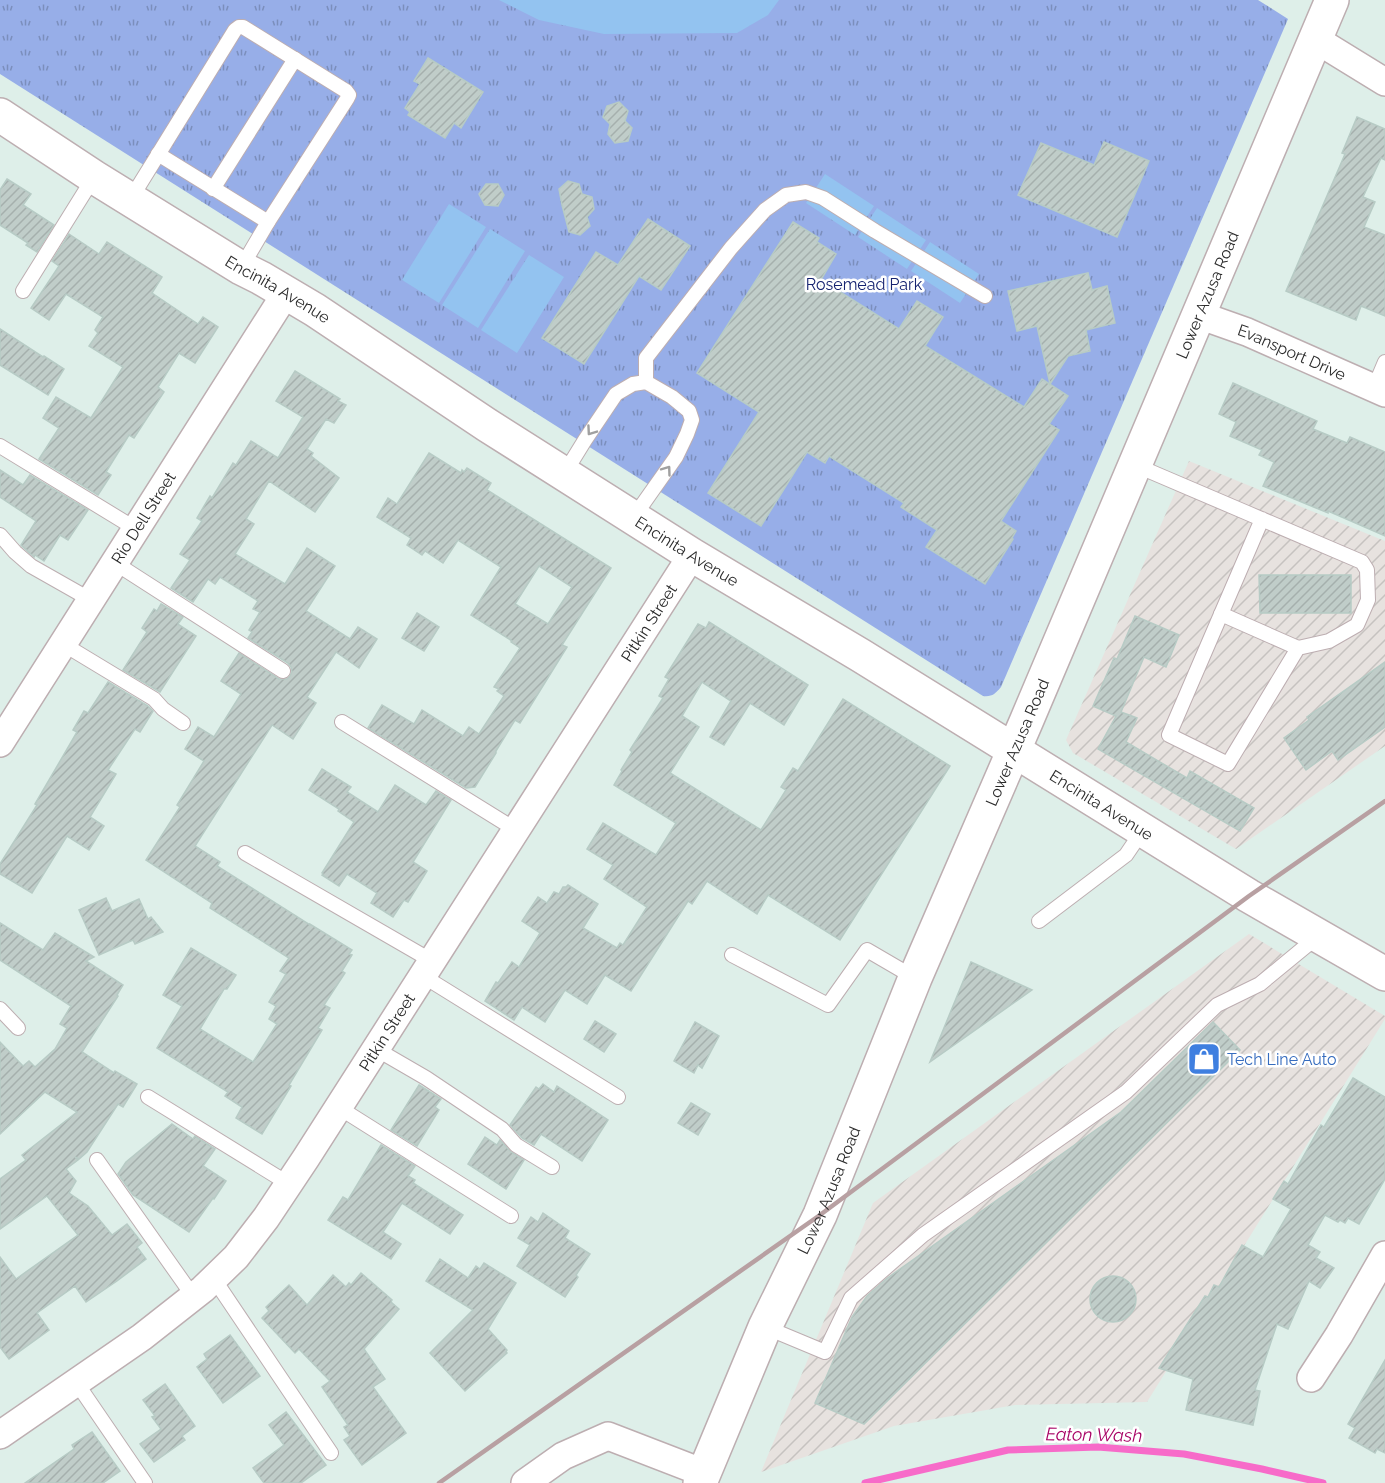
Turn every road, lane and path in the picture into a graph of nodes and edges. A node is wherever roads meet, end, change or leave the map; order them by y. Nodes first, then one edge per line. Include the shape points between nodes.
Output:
1 (1332, 0) edge
2 (1316, 39) junction
3 (295, 59) junction
4 (1385, 82) edge
5 (0, 115) edge
6 (158, 154) junction
7 (94, 177) junction
8 (213, 189) junction
9 (130, 200) junction
10 (268, 222) junction
11 (240, 268) junction
12 (23, 291) dead end
13 (286, 292) junction
14 (986, 296) dead end
15 (1199, 315) junction
16 (1385, 362) edge
17 (646, 382) junction
18 (1379, 391) edge
19 (0, 446) edge
20 (1135, 465) junction
21 (564, 474) junction
22 (633, 518) junction
23 (1262, 519) junction
24 (136, 530) junction
25 (0, 535) edge
26 (692, 555) junction
27 (115, 563) junction
28 (91, 600) junction
29 (1221, 614) junction
30 (63, 644) junction
31 (1298, 648) junction
32 (283, 671) dead end
33 (342, 722) dead end
34 (183, 723) dead end
35 (0, 743) edge
36 (1014, 751) junction
37 (1143, 830) junction
38 (516, 831) junction
39 (245, 853) dead end
40 (1039, 921) dead end
41 (1319, 935) junction
42 (732, 955) dead end
43 (428, 968) junction
44 (1385, 974) edge
45 (915, 978) junction
46 (0, 1009) edge
47 (18, 1028) dead end
48 (376, 1049) junction
49 (148, 1097) dead end
50 (618, 1097) dead end
51 (338, 1107) junction
52 (97, 1160) dead end
53 (552, 1167) dead end
54 (289, 1184) junction
55 (512, 1216) dead end
56 (1385, 1255) edge
57 (213, 1279) junction
58 (193, 1296) junction
59 (765, 1327) junction
60 (1311, 1378) dead end
61 (76, 1382) junction
62 (0, 1435) edge
63 (331, 1453) dead end
64 (702, 1478) edge
65 (145, 1483) edge
66 (525, 1483) edge

1 - 2 street, Lower Azusa Road
2 - 4 street
2 - 15 street, Lower Azusa Road
3 - 6 lane via 239,27
3 - 8 lane
3 - 10 lane via 349,94
5 - 7 street, Encinita Avenue
6 - 8 lane
6 - 9 lane
7 - 9 street, Encinita Avenue
7 - 12 lane
8 - 10 lane
9 - 11 street, Encinita Avenue
10 - 11 lane
11 - 13 street, Encinita Avenue
13 - 21 street, Encinita Avenue
13 - 24 street, Rio Dell Street
14 - 17 lane via 823,198 806,192 786,195 765,210 731,248 646,358
15 - 18 street, Evansport Drive via 1247,332
15 - 20 street, Lower Azusa Road
16 - 18 lane
17 -> 21 lane via 616,394
22 -> 17 lane via 676,457 692,420 689,411
19 - 24 lane
20 - 23 lane
20 - 36 street, Lower Azusa Road
21 - 22 street, Encinita Avenue
22 - 26 street, Encinita Avenue
23 - 29 lane
23 - 31 lane via 1362,562 1367,570 1368,600 1357,625 1329,641
24 - 27 street, Rio Dell Street
25 - 28 lane via 31,566
26 - 36 street, Encinita Avenue
26 - 38 street, Pitkin Street
27 - 28 street, Rio Dell Street
27 - 32 lane
28 - 30 street, Rio Dell Street
29 - 31 lane
29 - 31 lane via 1169,735 1227,764
30 - 34 lane via 154,699
30 - 35 street, Rio Dell Street
33 - 38 lane
36 - 37 street, Encinita Avenue
36 - 45 street, Lower Azusa Road
37 - 40 lane via 1126,855
37 - 41 street, Encinita Avenue
38 - 43 street, Pitkin Street
39 - 43 lane
41 - 44 street, Encinita Avenue
41 - 59 lane via 1260,984 1217,1005 1126,1092 922,1235 851,1298 825,1352
42 - 45 lane via 828,1005 867,950
43 - 48 street, Pitkin Street
43 - 50 lane
45 - 59 street, Lower Azusa Road via 820,1215
46 - 47 lane
48 - 51 street, Pitkin Street
48 - 53 lane via 426,1078
49 - 54 lane
51 - 54 street, Pitkin Street
51 - 55 lane
52 - 58 lane
54 - 57 street, Pitkin Street via 236,1257
56 - 60 street
57 - 58 street, Pitkin Street
57 - 63 lane
58 - 61 street, Pitkin Street
59 - 64 street, Lower Azusa Road
61 - 62 street, Pitkin Street
61 - 65 lane
64 - 66 street via 608,1436 563,1456

